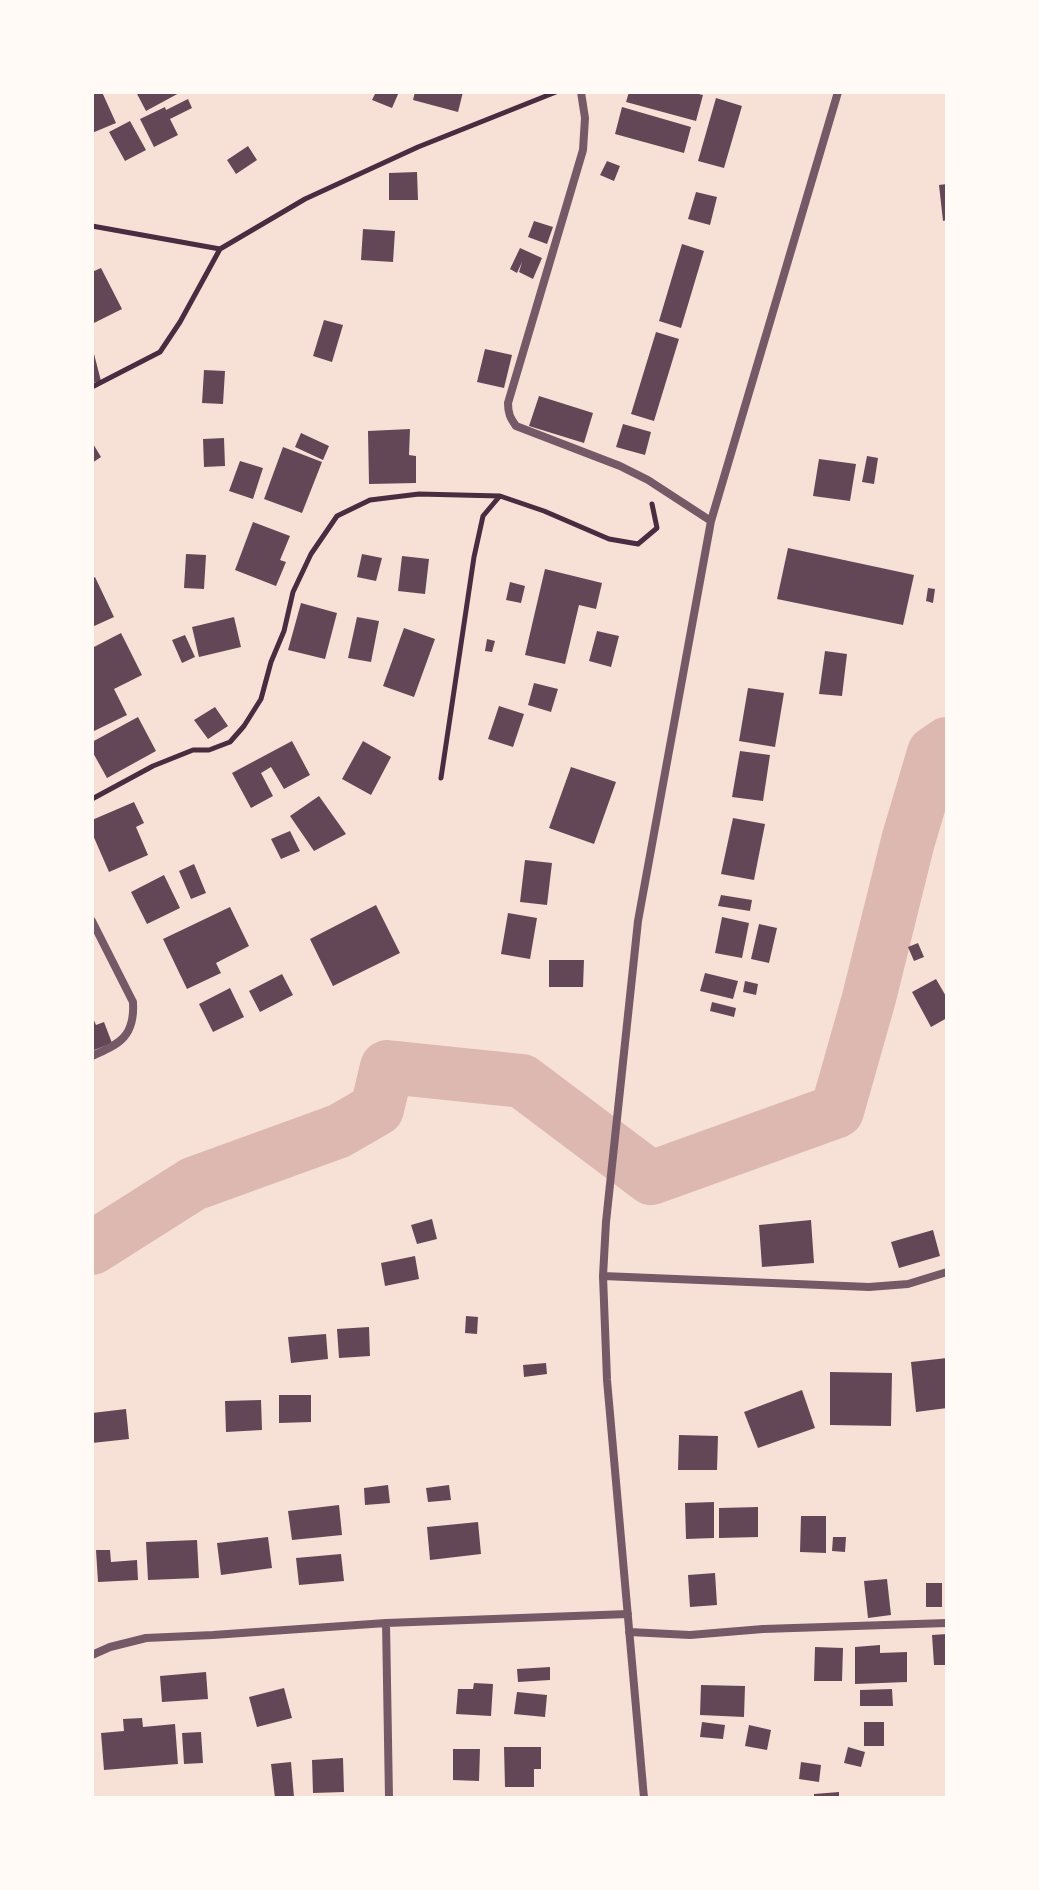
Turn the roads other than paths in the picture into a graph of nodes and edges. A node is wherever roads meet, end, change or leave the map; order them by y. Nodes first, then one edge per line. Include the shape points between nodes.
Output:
1 (581, 92) edge
2 (838, 92) edge
3 (711, 521) junction
4 (92, 921) edge
5 (92, 1056) edge
6 (947, 1272) edge
7 (603, 1276) junction
8 (628, 1614) junction
9 (386, 1623) junction
10 (947, 1623) edge
11 (629, 1632) junction
12 (92, 1655) edge
13 (389, 1798) edge
14 (644, 1798) edge

1 - 3 street via 583,150 508,403 510,419 648,480
2 - 3 street
3 - 7 street via 638,921
4 - 5 street via 133,1002 134,1017 115,1046
6 - 7 street via 908,1284 869,1287
7 - 8 street
8 - 9 street
8 - 11 street
9 - 12 street via 146,1638
9 - 13 street
10 - 11 street via 690,1635
11 - 14 street

